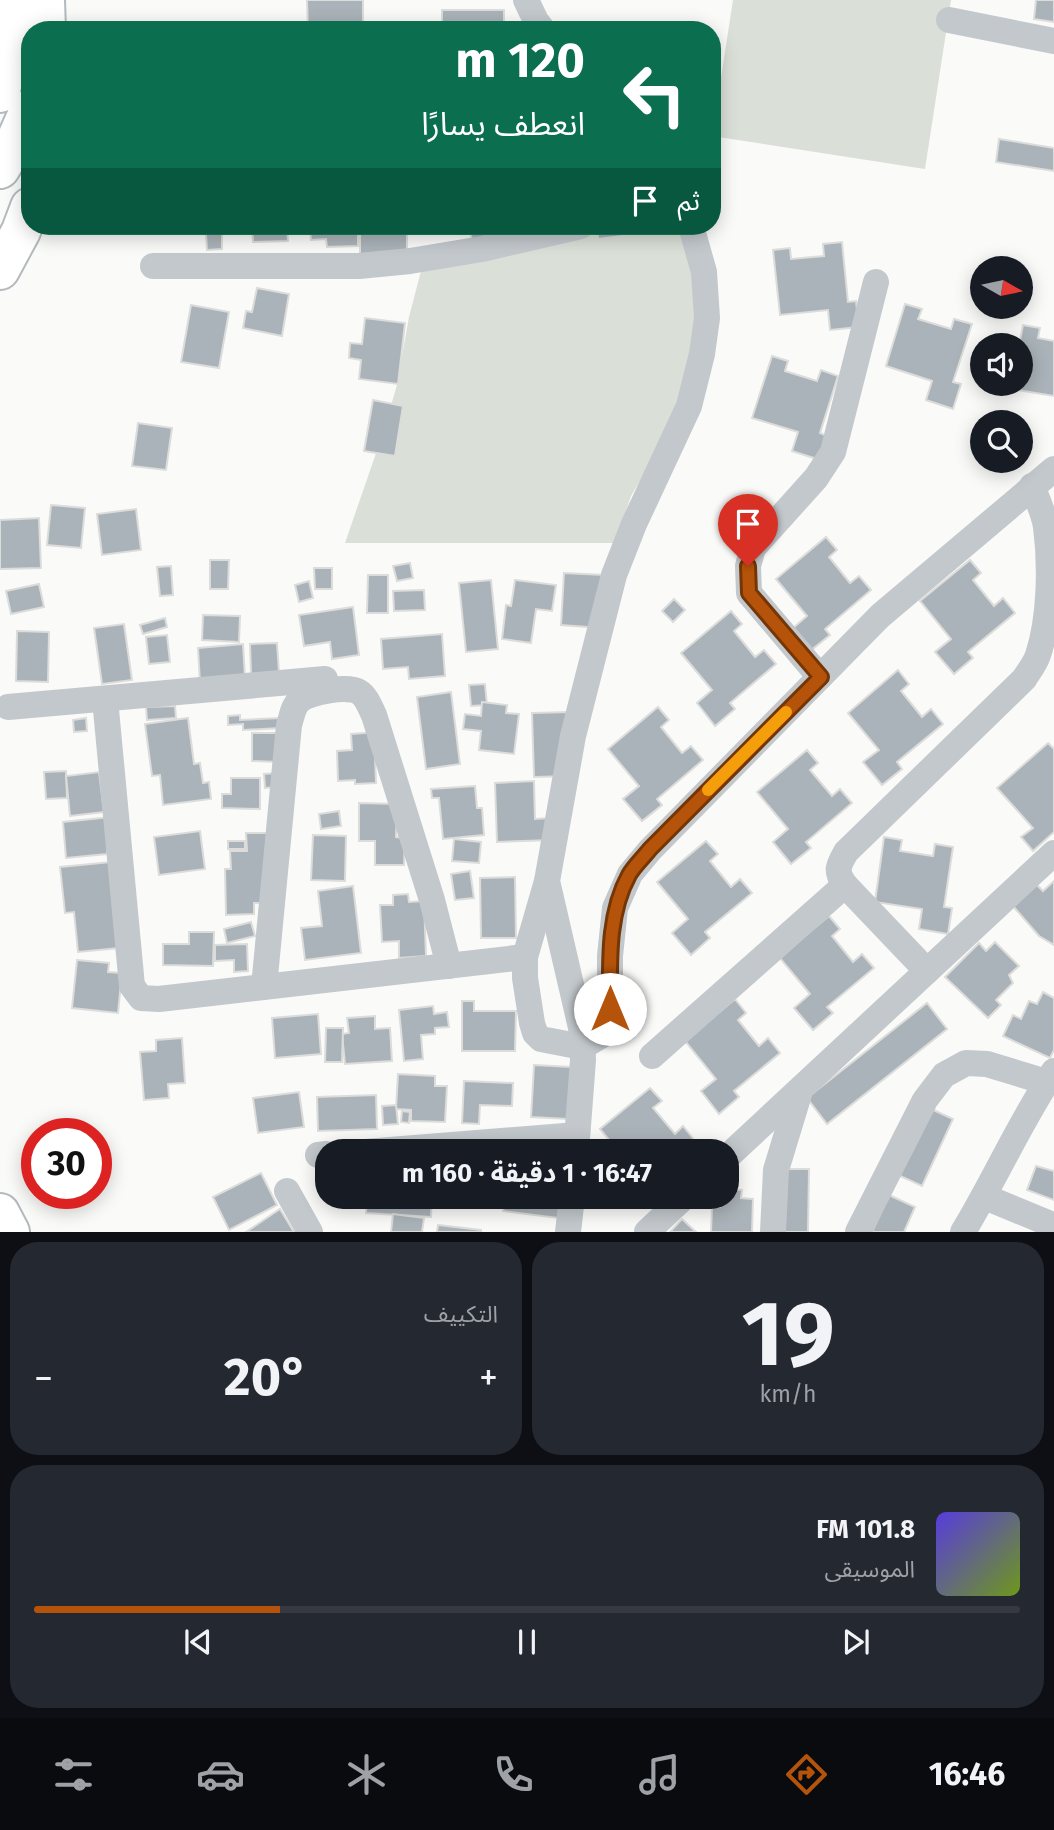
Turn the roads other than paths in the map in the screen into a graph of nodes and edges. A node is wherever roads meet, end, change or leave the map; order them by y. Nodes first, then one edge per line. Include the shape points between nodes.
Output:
1 (17, 0) edge
2 (45, 0) edge
3 (526, 0) edge
4 (949, 20) dead end
5 (46, 21) edge
6 (536, 21) edge
7 (1054, 41) edge
8 (0, 93) edge
9 (21, 128) edge
10 (0, 169) edge
11 (21, 231) edge
12 (542, 235) edge
13 (694, 235) edge
14 (153, 265) dead end
15 (0, 270) edge
16 (876, 282) dead end
17 (1054, 469) edge
18 (1032, 486) junction
19 (821, 677) junction
20 (325, 679) dead end
21 (105, 699) junction
22 (8, 707) dead end
23 (1054, 853) edge
24 (547, 881) junction
25 (845, 885) junction
26 (525, 957) junction
27 (449, 966) junction
28 (927, 971) junction
29 (264, 987) junction
30 (582, 1047) junction
31 (652, 1056) dead end
32 (1050, 1077) edge
33 (800, 1089) junction
34 (577, 1139) edge
35 (739, 1146) edge
36 (288, 1191) dead end
37 (985, 1196) junction
38 (571, 1209) edge
39 (671, 1209) edge
40 (0, 1213) edge
41 (1048, 1227) edge
42 (10, 1231) edge
43 (310, 1231) edge
44 (569, 1231) edge
45 (647, 1231) edge
46 (773, 1231) edge
47 (858, 1231) edge
48 (963, 1231) edge

1 - 8 highway via 15,38
2 - 5 highway
3 - 6 street
4 - 7 street
9 - 10 highway
11 - 15 highway
12 - 14 street via 372,265
13 - 24 street via 704,272 707,318 702,354 689,406 614,575 573,736
16 - 19 street via 833,452 816,478 753,548 748,566 749,593
17 - 18 street
18 - 19 street via 880,616
18 - 25 street via 1046,526 1049,593 1037,658 1024,679 846,852 839,864
19 - 30 street via 630,874 615,908 607,1025 602,1035
20 - 21 street
21 - 22 street
21 - 29 street via 132,986 142,998 159,999
23 - 28 street
24 - 26 street
24 - 30 street
25 - 28 street
25 - 31 street
26 - 27 street
26 - 30 street via 535,1033 541,1039
27 - 29 street
27 - 29 street via 374,715 360,692 349,688 299,701 289,725
28 - 33 street
30 - 34 street
32 - 37 street
32 - 47 street via 965,1063 944,1075 925,1100
33 - 35 street
33 - 46 street via 776,1170
36 - 43 street
37 - 41 street
37 - 48 street
38 - 44 street
39 - 45 street
40 - 42 highway

